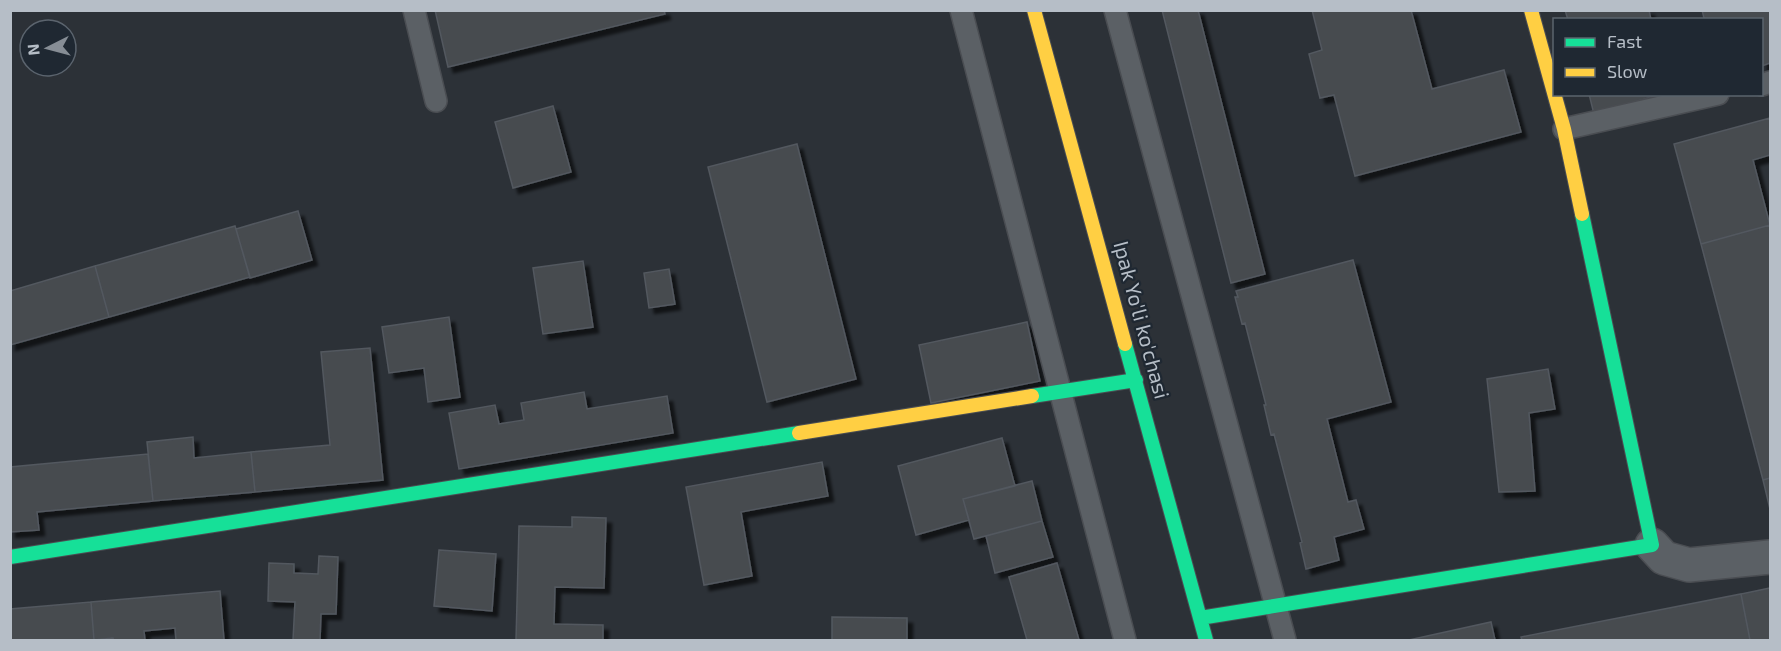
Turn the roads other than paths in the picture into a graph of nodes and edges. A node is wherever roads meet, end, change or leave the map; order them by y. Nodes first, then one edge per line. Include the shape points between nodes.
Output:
1 (414, 10) edge
2 (961, 10) edge
3 (1034, 10) edge
4 (1115, 10) edge
5 (1531, 10) edge
6 (1553, 89) edge
7 (1555, 96) edge
8 (1709, 96) edge
9 (436, 101) dead end
10 (1564, 129) junction
11 (1136, 380) junction
12 (1059, 393) junction
13 (1652, 545) junction
14 (10, 557) edge
15 (1770, 557) edge
16 (1276, 606) junction
17 (1200, 618) junction
18 (1125, 640) edge
19 (1206, 640) edge
20 (1285, 640) edge

1 - 9 lane
2 - 12 lane
3 - 11 street, Ipak Yo'li ko'chasi
4 - 16 lane
5 - 6 street
7 - 10 street
8 - 10 lane
10 - 13 street
11 - 12 street
11 - 17 street, Ipak Yo'li ko'chasi
12 - 14 street
12 - 18 lane
13 - 15 street via 1664,558 1689,565
13 - 16 street
16 - 17 street
16 - 20 lane
17 - 19 street, Ipak Yo'li ko'chasi

